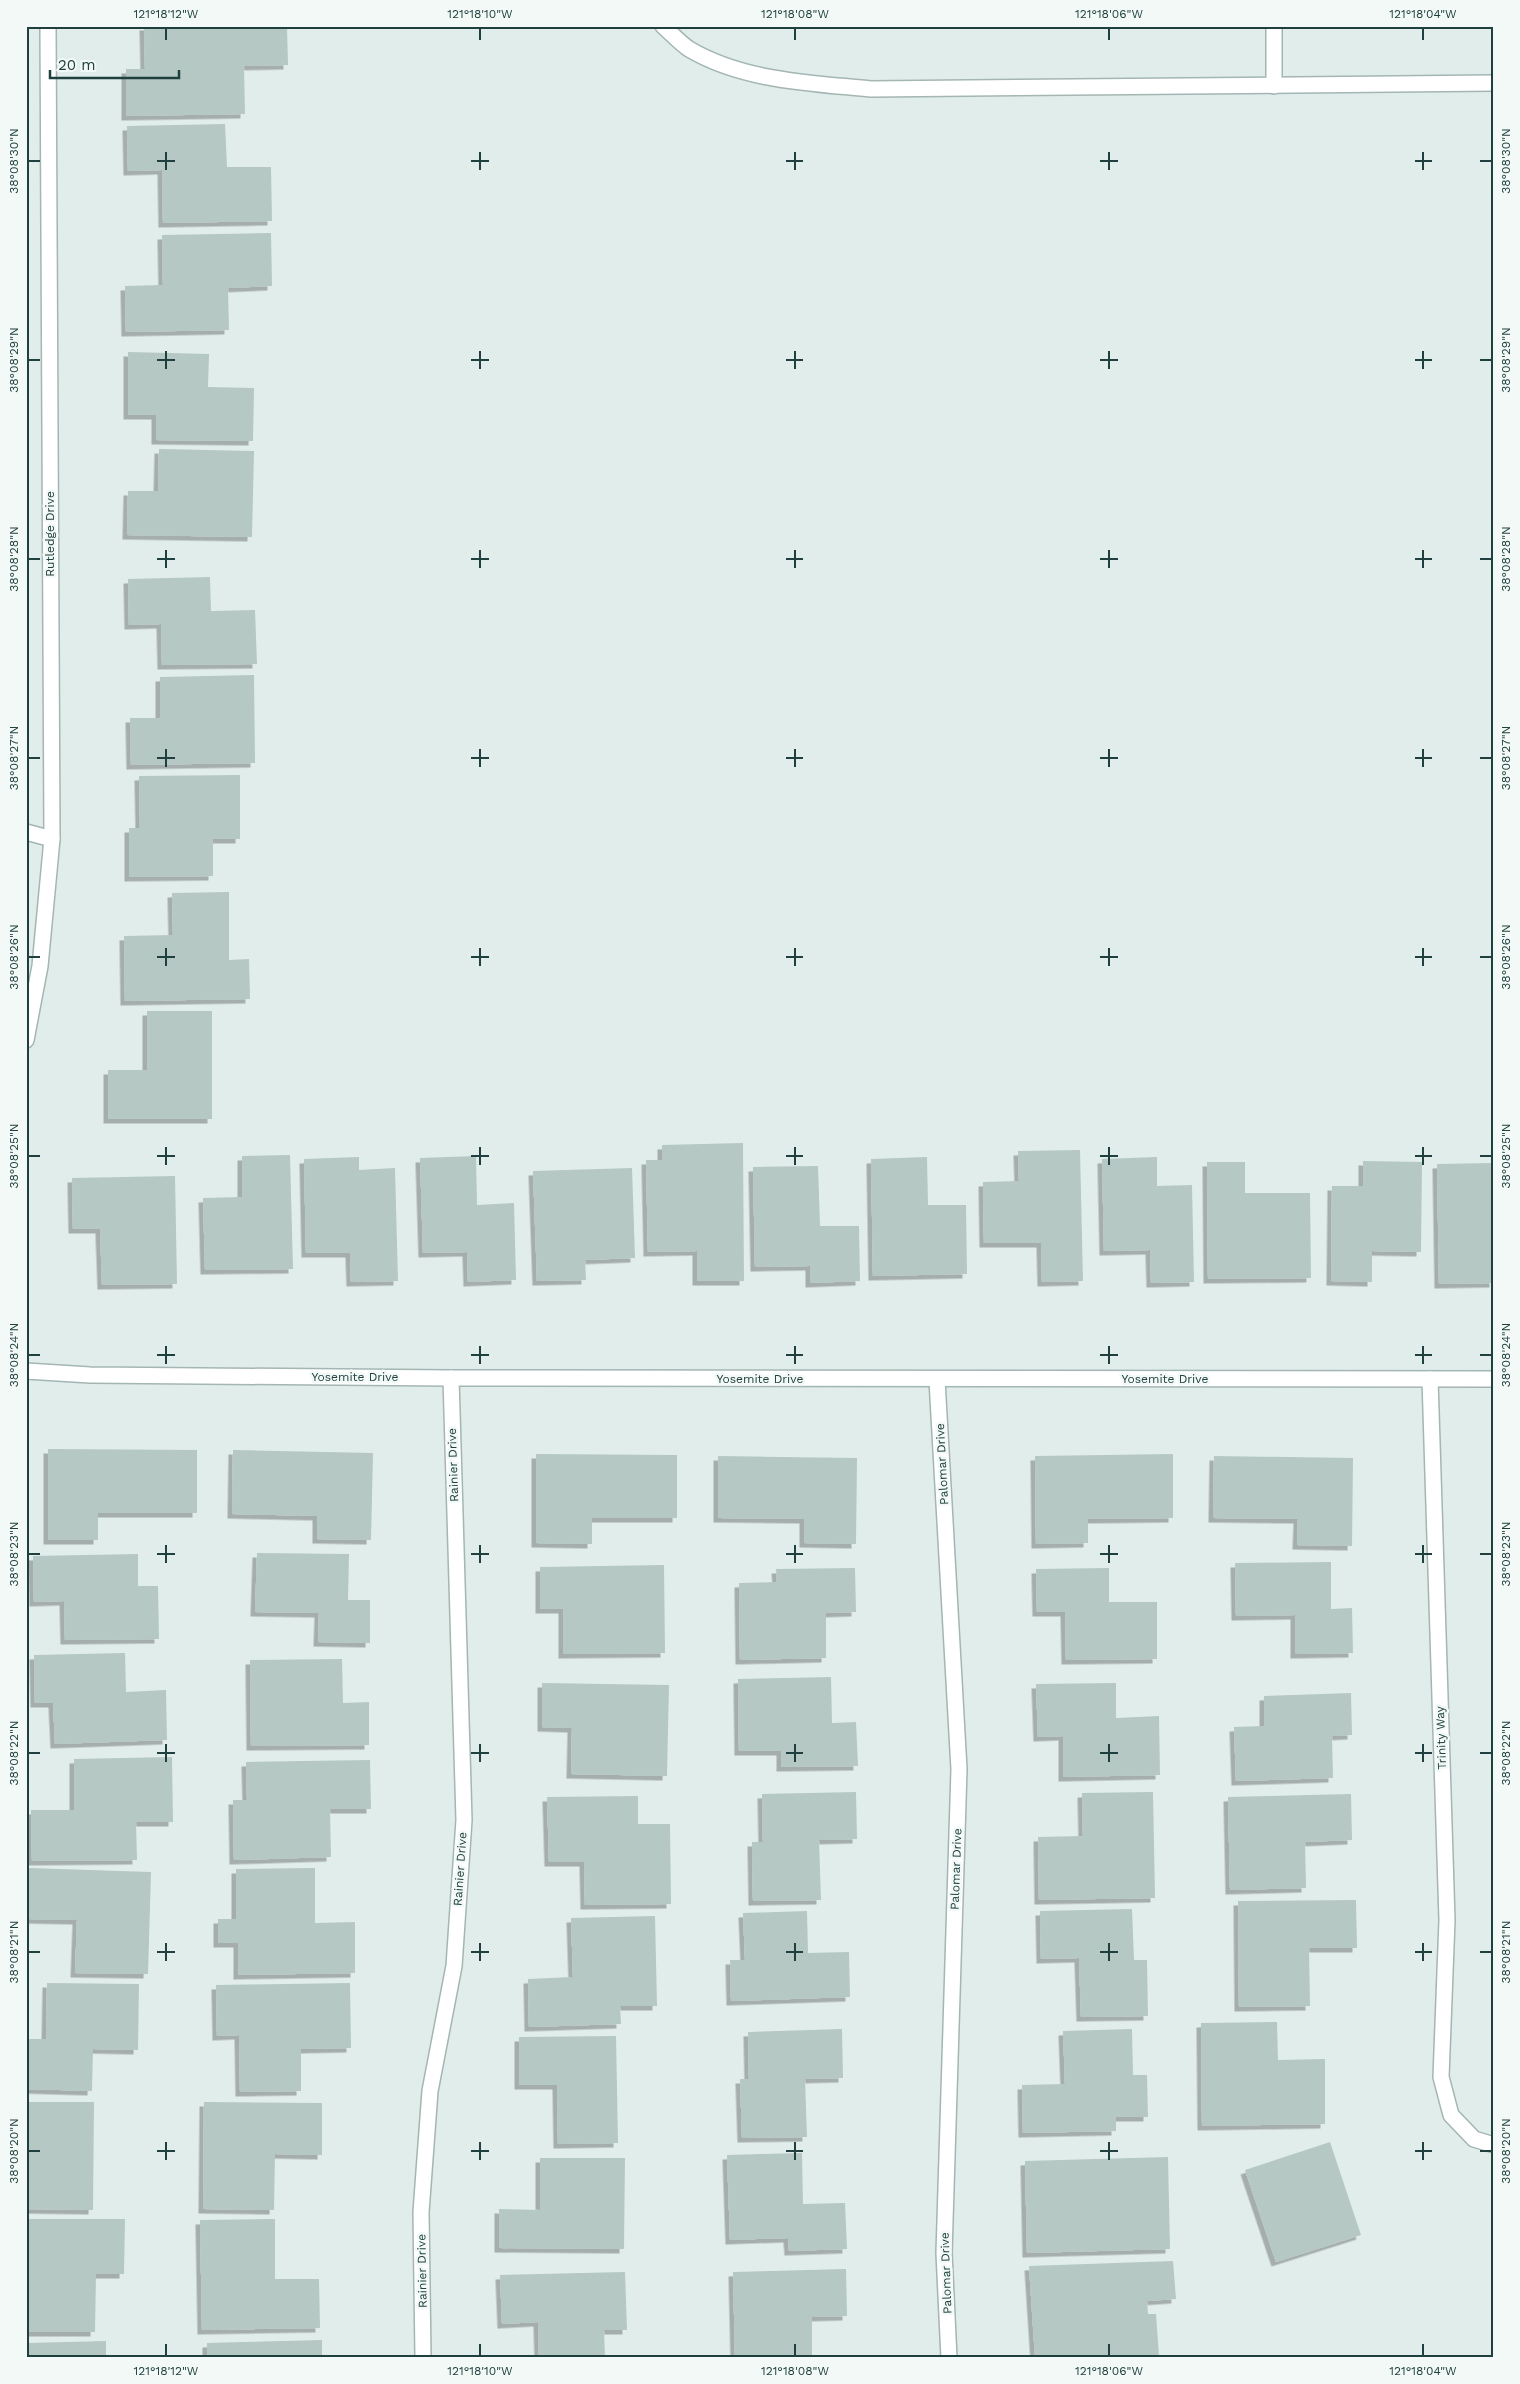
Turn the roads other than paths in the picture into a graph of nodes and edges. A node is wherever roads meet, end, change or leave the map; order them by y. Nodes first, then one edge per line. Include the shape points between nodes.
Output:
1 (48, 26) edge
2 (663, 26) edge
3 (1274, 26) edge
4 (1494, 84) edge
5 (1274, 86) junction
6 (26, 832) edge
7 (52, 839) junction
8 (26, 1040) edge
9 (26, 1371) edge
10 (451, 1378) junction
11 (1430, 1379) junction
12 (1494, 1379) edge
13 (937, 1380) junction
14 (1494, 2144) edge
15 (423, 2358) edge
16 (949, 2358) edge

1 - 7 street, Rutledge Drive
2 - 5 street via 688,48 734,69 800,82 871,88
3 - 5 street
4 - 5 street
6 - 7 street
7 - 8 street, Rutledge Drive via 40,966
9 - 10 street, Yosemite Drive via 90,1375
10 - 13 street, Yosemite Drive
10 - 15 street, Rainier Drive via 464,1820 454,1966 430,2091 421,2212
11 - 12 street, Yosemite Drive
11 - 13 street, Yosemite Drive
11 - 14 street, Trinity Way via 1446,1920 1442,2077 1451,2115 1474,2139
13 - 16 street, Palomar Drive via 959,1769 944,2253

